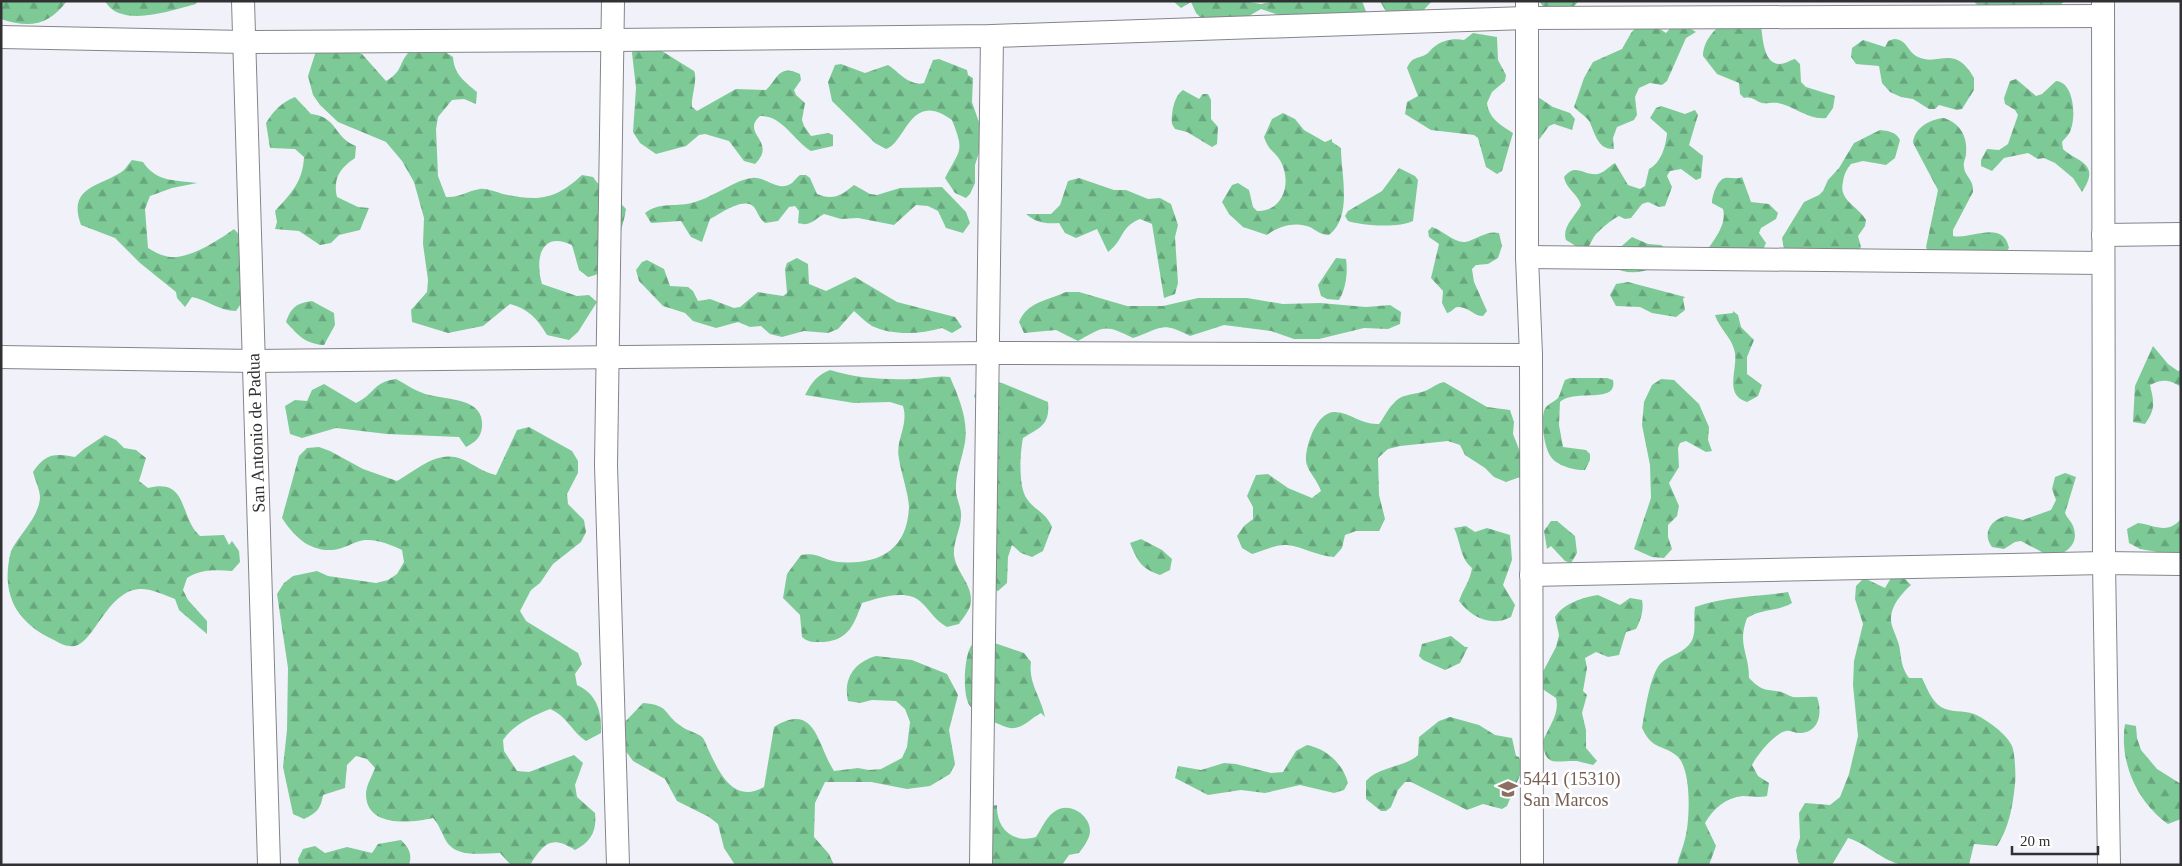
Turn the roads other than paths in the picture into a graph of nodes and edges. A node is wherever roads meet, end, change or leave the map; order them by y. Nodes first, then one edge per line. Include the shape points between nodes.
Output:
1 (243, 1) edge
2 (613, 1) edge
3 (2102, 9) edge
4 (1526, 10) edge
5 (992, 36) junction
6 (1, 37) edge
7 (614, 40) junction
8 (244, 42) junction
9 (2181, 234) edge
10 (2103, 235) junction
11 (1527, 257) junction
12 (2103, 264) junction
13 (988, 353) junction
14 (609, 355) junction
15 (1531, 355) junction
16 (1, 357) edge
17 (254, 361) junction
18 (2104, 564) junction
19 (2181, 564) edge
20 (1531, 575) junction
21 (268, 865) edge
22 (618, 865) edge
23 (980, 865) edge
24 (1532, 865) edge
25 (2109, 865) edge

1 - 8 street, San Antonio de Padua
2 - 7 street
3 - 4 street
3 - 10 street
4 - 5 street
4 - 11 street
5 - 7 street
5 - 13 street
6 - 8 street
7 - 8 street
7 - 14 street
8 - 17 street, San Antonio de Padua
9 - 10 street
10 - 12 street
11 - 12 street
11 - 15 street
12 - 18 street
13 - 14 street
13 - 15 street
13 - 23 street
14 - 17 street
14 - 22 street via 606,465
15 - 20 street
16 - 17 street
17 - 21 street, San Antonio de Padua
18 - 19 street
18 - 20 street
18 - 25 street
20 - 24 street

